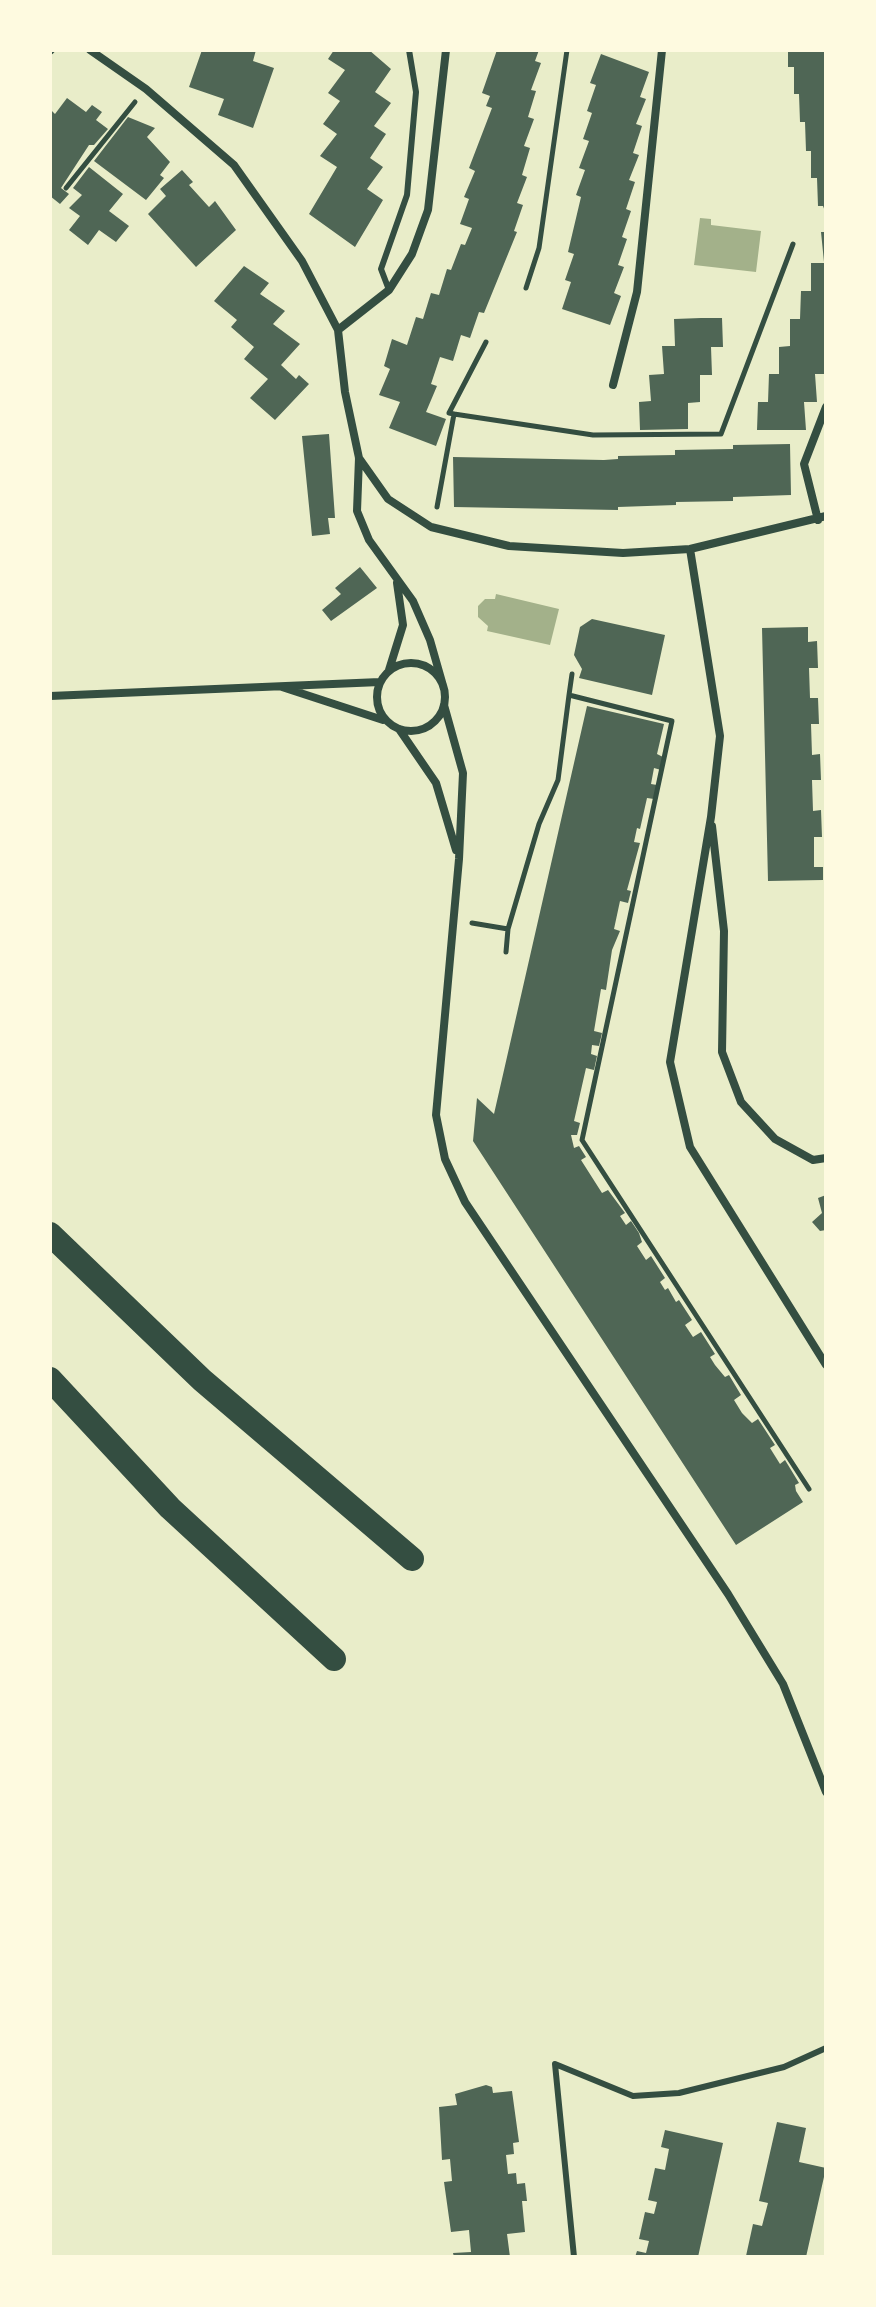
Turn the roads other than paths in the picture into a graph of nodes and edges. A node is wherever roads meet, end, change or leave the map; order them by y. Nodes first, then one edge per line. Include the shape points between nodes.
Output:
1 (90, 50) edge
2 (409, 50) edge
3 (446, 50) edge
4 (662, 50) edge
5 (389, 290) junction
6 (338, 330) junction
7 (613, 385) dead end
8 (826, 407) edge
9 (359, 458) junction
10 (822, 518) edge
11 (690, 549) junction
12 (396, 578) junction
13 (389, 670) junction
14 (380, 682) junction
15 (274, 685) junction
16 (444, 689) junction
17 (50, 696) edge
18 (444, 705) junction
19 (386, 722) junction
20 (399, 729) junction
21 (711, 817) junction
22 (459, 859) junction
23 (826, 1158) edge
24 (50, 1234) edge
25 (826, 1365) edge
26 (50, 1379) edge
27 (412, 1559) dead end
28 (334, 1659) dead end
29 (826, 1792) edge
30 (826, 2048) edge
31 (574, 2257) edge

1 - 6 street via 146,89 234,165 302,261
2 - 5 lane via 415,107 407,195 381,269
3 - 5 street via 428,210 412,254
4 - 7 street via 637,292
5 - 6 street
6 - 9 street
8 - 10 street via 804,464
9 - 11 street via 388,499 431,527 509,546 623,553
9 - 12 street via 357,511 369,540
10 - 11 street
11 - 21 street via 720,736
12 - 13 street via 403,625
12 - 16 street via 430,640
13 - 14 street
13 - 16 street via 422,664
14 - 15 street
14 - 19 street via 377,702
15 - 17 street
15 - 19 street
16 - 18 street
18 - 20 street via 432,724 410,732
18 - 22 street via 463,773
19 - 20 street
20 - 22 street via 436,783
21 - 23 street via 724,931 722,1052 741,1102 775,1139 813,1160
21 - 25 street via 670,1062 690,1147
22 - 29 street via 436,1115 445,1159 465,1202 783,1684
24 - 27 highway via 202,1380
26 - 28 highway via 170,1508
30 - 31 lane via 784,2067 679,2093 633,2096 555,2064

